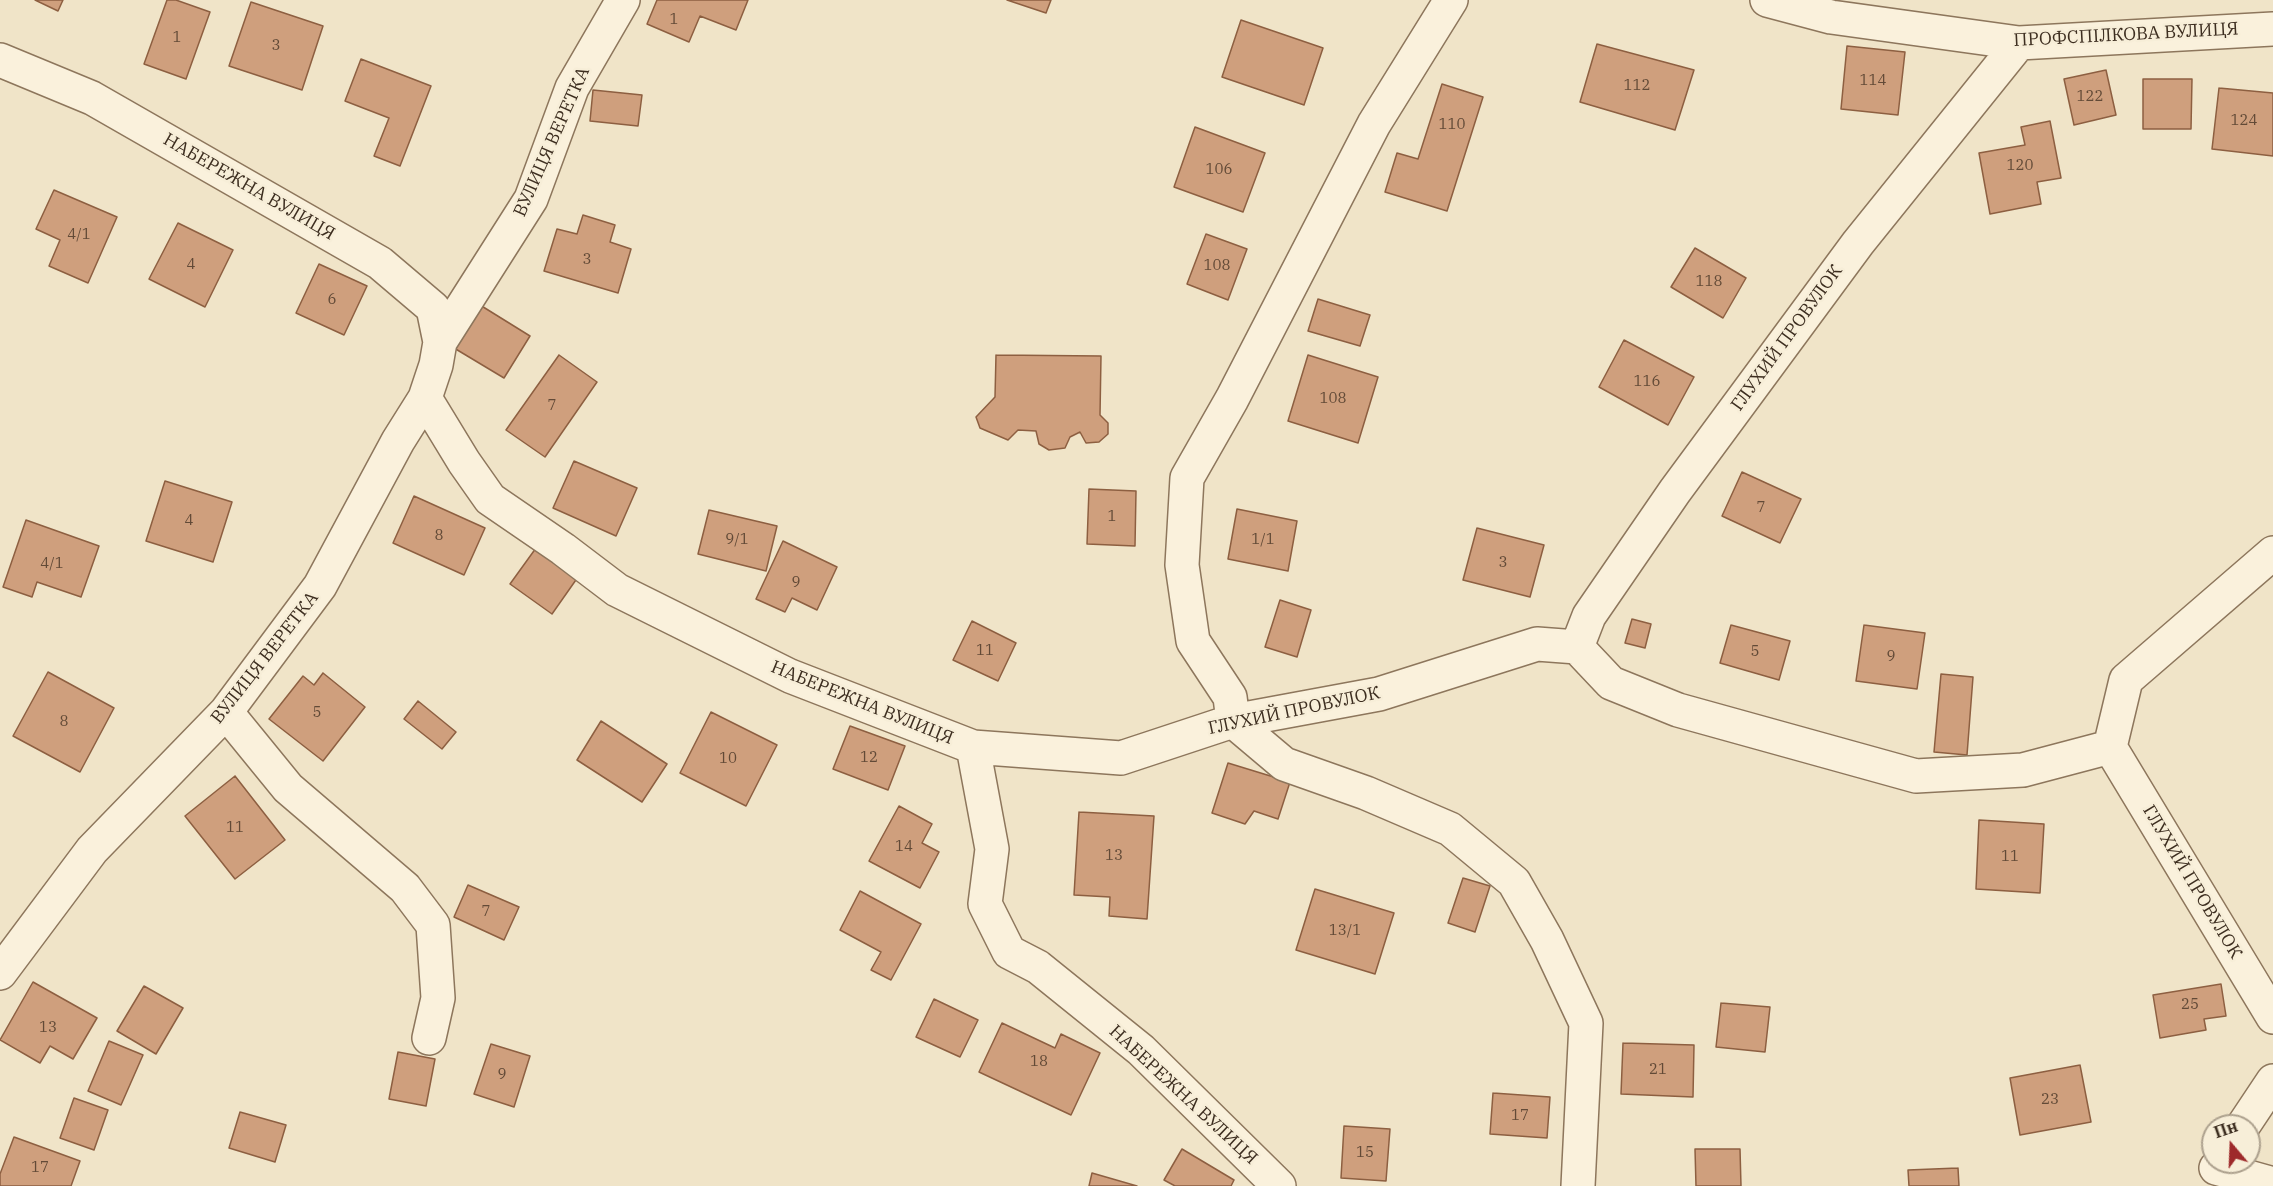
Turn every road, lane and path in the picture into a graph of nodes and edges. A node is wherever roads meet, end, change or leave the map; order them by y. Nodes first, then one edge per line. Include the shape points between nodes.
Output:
1 (623, 0) edge
2 (1451, 0) edge
3 (1767, 0) edge
4 (2273, 29) edge
5 (2019, 43) junction
6 (0, 60) edge
7 (438, 354) junction
8 (425, 398) junction
9 (2273, 552) edge
10 (1577, 647) junction
11 (226, 712) junction
12 (1233, 721) junction
13 (973, 747) junction
14 (2110, 747) junction
15 (0, 973) edge
16 (2273, 1017) edge
17 (429, 1038) dead end
18 (2273, 1081) edge
19 (2251, 1114) edge
20 (2222, 1174) edge
21 (2273, 1184) edge
22 (1279, 1186) edge
23 (1578, 1186) edge

1 - 7 street, ВУЛИЦЯ ВЕРЕТКА via 572,88 531,199
2 - 12 street via 1374,124 1187,478 1182,565 1193,641 1230,697
3 - 5 street, ПРОФСПІЛКОВА ВУЛИЦЯ via 1831,17
4 - 5 street, ПРОФСПІЛКОВА ВУЛИЦЯ
5 - 10 street, ГЛУХИЙ ПРОВУЛОК via 1858,243 1675,491 1589,616
6 - 7 street, НАБЕРЕЖНА ВУЛИЦЯ via 92,98 380,263 433,308
7 - 8 street, ВУЛИЦЯ ВЕРЕТКА
8 - 11 street, ВУЛИЦЯ ВЕРЕТКА via 320,586
8 - 13 street, НАБЕРЕЖНА ВУЛИЦЯ via 490,499 618,590 790,676
9 - 14 street via 2126,680
10 - 12 street, ГЛУХИЙ ПРОВУЛОК via 1537,644 1379,694
10 - 14 street via 1611,683 1678,710 1916,776 2023,770
11 - 15 street, ВУЛИЦЯ ВЕРЕТКА via 92,850
11 - 17 street via 288,788 405,888 433,925 438,998
12 - 13 street, ГЛУХИЙ ПРОВУЛОК via 1121,758
12 - 23 street via 1284,765 1366,793 1450,829 1514,882 1547,940 1586,1023
13 - 22 street, НАБЕРЕЖНА ВУЛИЦЯ via 992,849 985,904 1009,951 1038,967 1141,1050
14 - 16 street, ГЛУХИЙ ПРОВУЛОК
18 - 19 street
20 - 21 street

